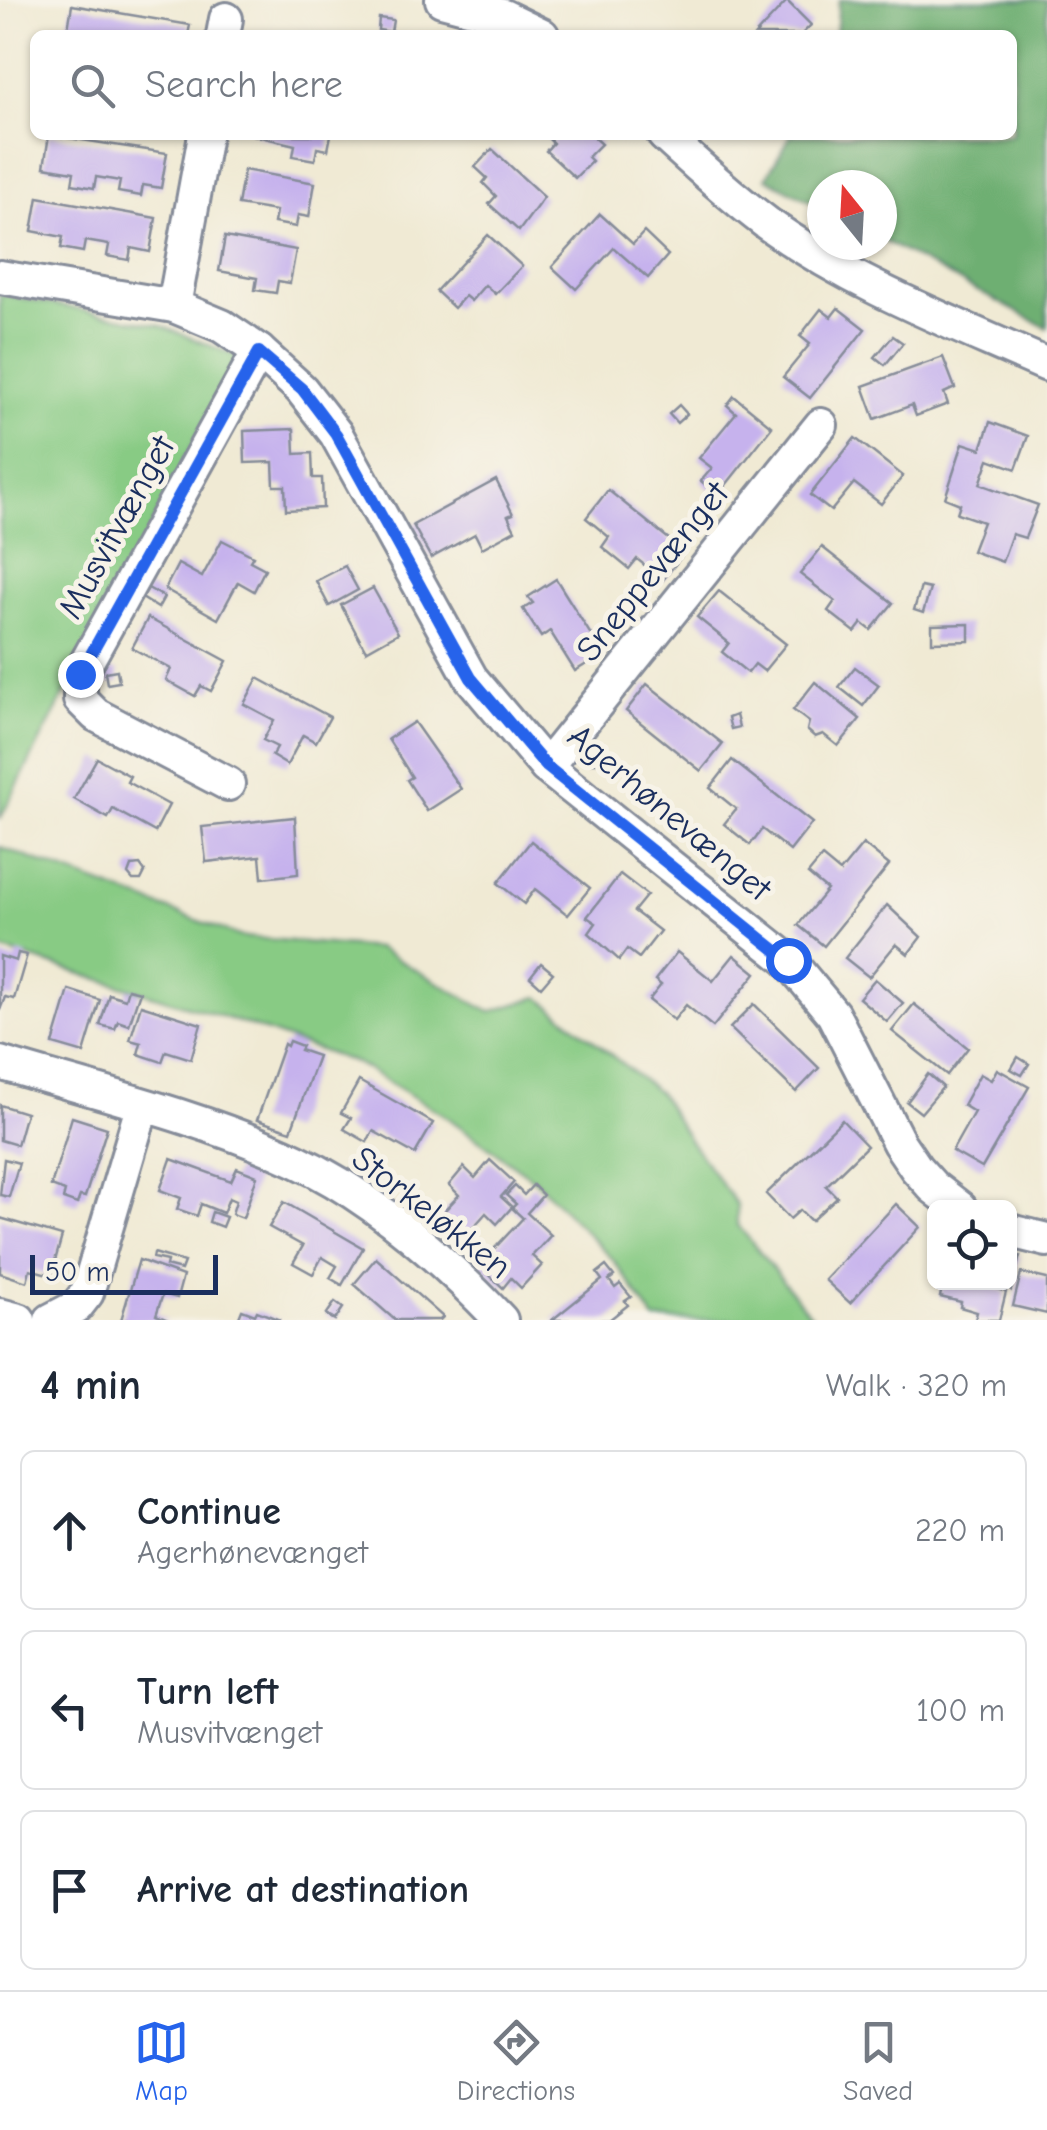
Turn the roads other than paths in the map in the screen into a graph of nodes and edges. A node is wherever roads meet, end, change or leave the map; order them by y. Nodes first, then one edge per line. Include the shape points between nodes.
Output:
1 (442, 0) edge
2 (532, 30) edge
3 (204, 140) edge
4 (670, 140) edge
5 (0, 277) edge
6 (174, 306) junction
7 (259, 352) junction
8 (1045, 357) edge
9 (821, 425) dead end
10 (546, 766) junction
11 (228, 784) dead end
12 (0, 1063) edge
13 (142, 1107) junction
14 (950, 1200) edge
15 (1017, 1233) edge
16 (1047, 1240) edge
17 (0, 1315) edge
18 (20, 1320) edge
19 (51, 1320) edge
20 (501, 1320) edge

1 - 2 street
3 - 6 street
4 - 8 street via 768,224 813,252 884,292
5 - 6 street, Agerhønevænget
6 - 7 street, Agerhønevænget via 222,326
7 - 10 street, Agerhønevænget via 302,389 336,434 471,678
7 - 11 street, Musvitvænget via 80,674 80,698 96,715
9 - 10 street, Sneppevænget
10 - 14 street, Agerhønevænget via 788,960 833,1014 916,1168
12 - 13 street, Storkeløkken
13 - 19 street via 87,1292 76,1307
13 - 20 street, Storkeløkken via 299,1162 408,1235
15 - 16 street
17 - 18 street

